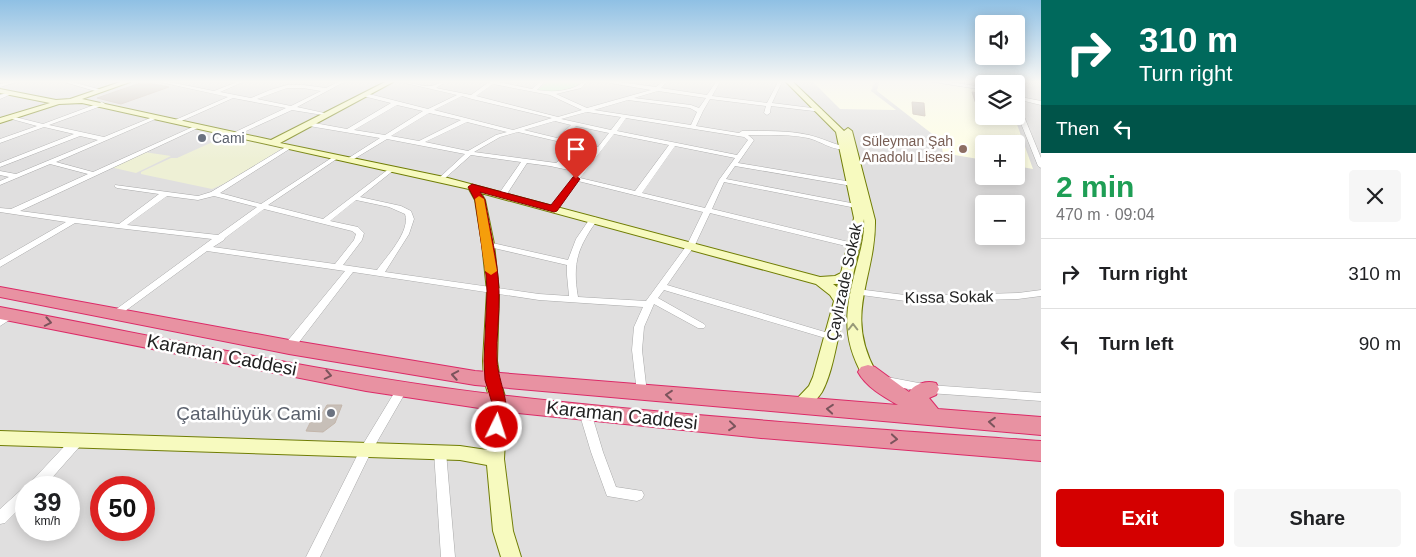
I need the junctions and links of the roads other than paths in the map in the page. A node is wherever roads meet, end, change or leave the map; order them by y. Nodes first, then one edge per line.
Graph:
1 (45, 108) edge
2 (91, 108) edge
3 (119, 108) edge
4 (207, 108) edge
5 (291, 108) joint
6 (340, 108) edge
7 (387, 108) edge
8 (420, 108) edge
9 (434, 108) edge
10 (514, 108) edge
11 (582, 108) edge
12 (593, 108) edge
13 (690, 108) edge
14 (702, 108) edge
15 (768, 108) edge
16 (791, 108) edge
17 (816, 108) edge
18 (824, 108) edge
19 (430, 110) junction
20 (587, 110) junction
21 (700, 111) junction
22 (820, 112) junction
23 (767, 113) dead end
24 (327, 115) junction
25 (625, 116) junction
26 (157, 117) junction
27 (11, 118) junction
28 (556, 119) junction
29 (467, 120) junction
30 (0, 121) edge
31 (177, 121) junction
32 (309, 124) junction
33 (575, 124) junction
34 (44, 125) junction
35 (1024, 125) edge
36 (199, 126) junction
37 (693, 127) junction
38 (349, 130) junction
39 (514, 130) junction
40 (613, 132) junction
41 (80, 134) junction
42 (235, 134) junction
43 (733, 134) junction
44 (385, 137) junction
45 (103, 139) junction
46 (558, 140) junction
47 (0, 141) edge
48 (273, 143) junction
49 (419, 143) junction
50 (673, 144) junction
51 (289, 147) junction
52 (844, 148) junction
53 (600, 149) junction
54 (472, 152) junction
55 (573, 152) dead end
56 (336, 157) junction
57 (738, 157) junction
58 (349, 160) junction
59 (524, 161) junction
60 (49, 162) junction
61 (733, 164) junction
62 (0, 165) edge
63 (558, 165) junction
64 (1041, 166) edge
65 (392, 169) junction
66 (582, 171) junction
67 (0, 173) edge
68 (94, 174) junction
69 (18, 176) junction
70 (442, 179) junction
71 (576, 179) junction
72 (722, 180) junction
73 (0, 183) edge
74 (852, 184) junction
75 (117, 186) dead end
76 (472, 187) junction
77 (166, 193) junction
78 (214, 194) junction
79 (637, 194) junction
80 (502, 195) junction
81 (355, 198) junction
82 (264, 205) junction
83 (856, 206) junction
84 (554, 209) junction
85 (0, 210) edge
86 (707, 211) junction
87 (11, 212) junction
88 (594, 220) junction
89 (74, 221) junction
90 (325, 221) junction
91 (121, 226) junction
92 (221, 238) junction
93 (488, 244) junction
94 (691, 245) junction
95 (854, 246) junction
96 (206, 248) junction
97 (570, 263) junction
98 (0, 264) edge
99 (337, 267) junction
100 (350, 270) junction
101 (379, 274) junction
102 (847, 275) junction
103 (820, 281) junction
104 (661, 286) junction
105 (493, 291) junction
106 (0, 292) edge
107 (857, 292) junction
108 (1041, 293) edge
109 (574, 299) junction
110 (651, 301) junction
111 (841, 302) junction
112 (114, 315) junction
113 (4, 317) edge
114 (701, 326) dead end
115 (832, 337) junction
116 (289, 347) junction
117 (868, 372) junction
118 (492, 380) junction
119 (403, 388) junction
120 (929, 390) junction
121 (642, 393) junction
122 (1041, 397) edge
123 (499, 403) junction
124 (798, 406) junction
125 (585, 412) junction
126 (938, 414) junction
127 (1041, 426) edge
128 (0, 438) edge
129 (77, 441) junction
130 (366, 450) junction
131 (1041, 451) edge
132 (440, 452) junction
133 (495, 459) junction
134 (45, 476) edge
135 (637, 495) dead end
136 (15, 504) edge
137 (0, 518) edge
138 (313, 557) edge
139 (448, 557) edge
140 (511, 557) edge

1 - 27 street
2 - 34 street
3 - 26 street
4 - 31 street
5 - 24 street
5 - 42 street
6 - 24 street
7 - 38 street
8 - 19 street
9 - 19 street
10 - 28 street
11 - 20 street
12 - 20 street
13 - 21 street
14 - 21 street
15 - 23 street
16 - 22 street
17 - 22 street, Çaylızade Sokak
18 - 107 street, Çaylızade Sokak
19 - 29 street
19 - 44 street
20 - 25 street
20 - 28 street
21 - 37 street
22 - 52 street, Çaylızade Sokak
24 - 32 street
25 - 37 street
25 - 40 street
26 - 31 street
26 - 45 street
27 - 30 street
27 - 34 street
28 - 33 street
28 - 39 street
29 - 39 street
29 - 49 street
31 - 36 street
32 - 38 street
32 - 48 street
33 - 40 street
33 - 46 street
34 - 41 street
34 - 47 street
35 - 64 street
36 - 42 street
36 - 68 street
37 - 43 street
38 - 44 street
39 - 46 street
39 - 54 street
40 - 50 street
40 - 53 street
41 - 45 street
41 - 62 street
42 - 48 street
43 - 52 street
43 - 57 street
44 - 49 street
44 - 58 street
45 - 60 street
46 - 53 street
48 - 51 street
49 - 54 street
50 - 57 street
50 - 79 street
51 - 56 street
51 - 78 street
52 - 74 street, Çaylızade Sokak
53 - 66 street
54 - 59 street
54 - 70 street
55 - 63 street
56 - 58 street
56 - 82 street
57 - 61 street
58 - 65 street
59 - 63 street
59 - 80 street
60 - 68 street
60 - 69 street
61 - 72 street
61 - 74 street
63 - 66 street
65 - 70 street
65 - 81 street
66 - 71 street
67 - 69 street
68 - 87 street
69 - 73 street
70 - 76 street
71 - 79 street
71 - 84 street
72 - 83 street
72 - 86 street
74 - 83 street, Çaylızade Sokak
75 - 77 street
76 - 80 street
76 - 93 street
77 - 78 street
77 - 91 street
78 - 82 street
79 - 86 street
80 - 84 street
81 - 90 street
81 - 101 street
82 - 90 street
82 - 92 street
83 - 95 street, Çaylızade Sokak
84 - 88 street
85 - 87 street
86 - 94 street
86 - 95 street
87 - 89 street
88 - 94 street
88 - 97 street
89 - 91 street
89 - 98 street
90 - 99 street
91 - 92 street
92 - 96 street
93 - 97 street
93 - 105 street
94 - 103 street
94 - 104 street
95 - 102 street, Çaylızade Sokak
96 - 99 street
96 - 112 street
97 - 109 street
99 - 100 street
100 - 101 street
100 - 116 street
101 - 105 street
102 - 103 street
102 - 111 street, Çaylızade Sokak
103 - 111 street
104 - 110 street
104 - 115 street
105 - 109 street
105 - 118 street
106 - 112 highway, Karaman Caddesi
107 - 108 street, Kıssa Sokak
117 -> 107 street, Çaylızade Sokak
109 - 110 street
110 - 114 street
110 - 121 street
111 - 115 street, Çaylızade Sokak
112 - 116 highway, Karaman Caddesi
113 -> 119 highway, Karaman Caddesi
115 - 124 street, Çaylızade Sokak
118 -> 116 highway, Karaman Caddesi
117 - 120 street
117 - 126 highway
118 - 121 highway, Karaman Caddesi
118 - 123 street
119 - 123 highway, Karaman Caddesi
119 - 130 street
120 - 122 street
120 - 126 highway
124 -> 121 highway, Karaman Caddesi
123 - 125 highway, Karaman Caddesi
123 - 133 street
126 -> 124 highway, Karaman Caddesi
125 -> 131 highway, Karaman Caddesi
125 - 135 street
127 -> 126 highway, Karaman Caddesi
128 - 129 street
129 - 130 street
129 - 134 street
130 - 132 street
130 - 138 street
132 - 133 street
132 - 139 street
133 - 140 street
136 - 137 street

